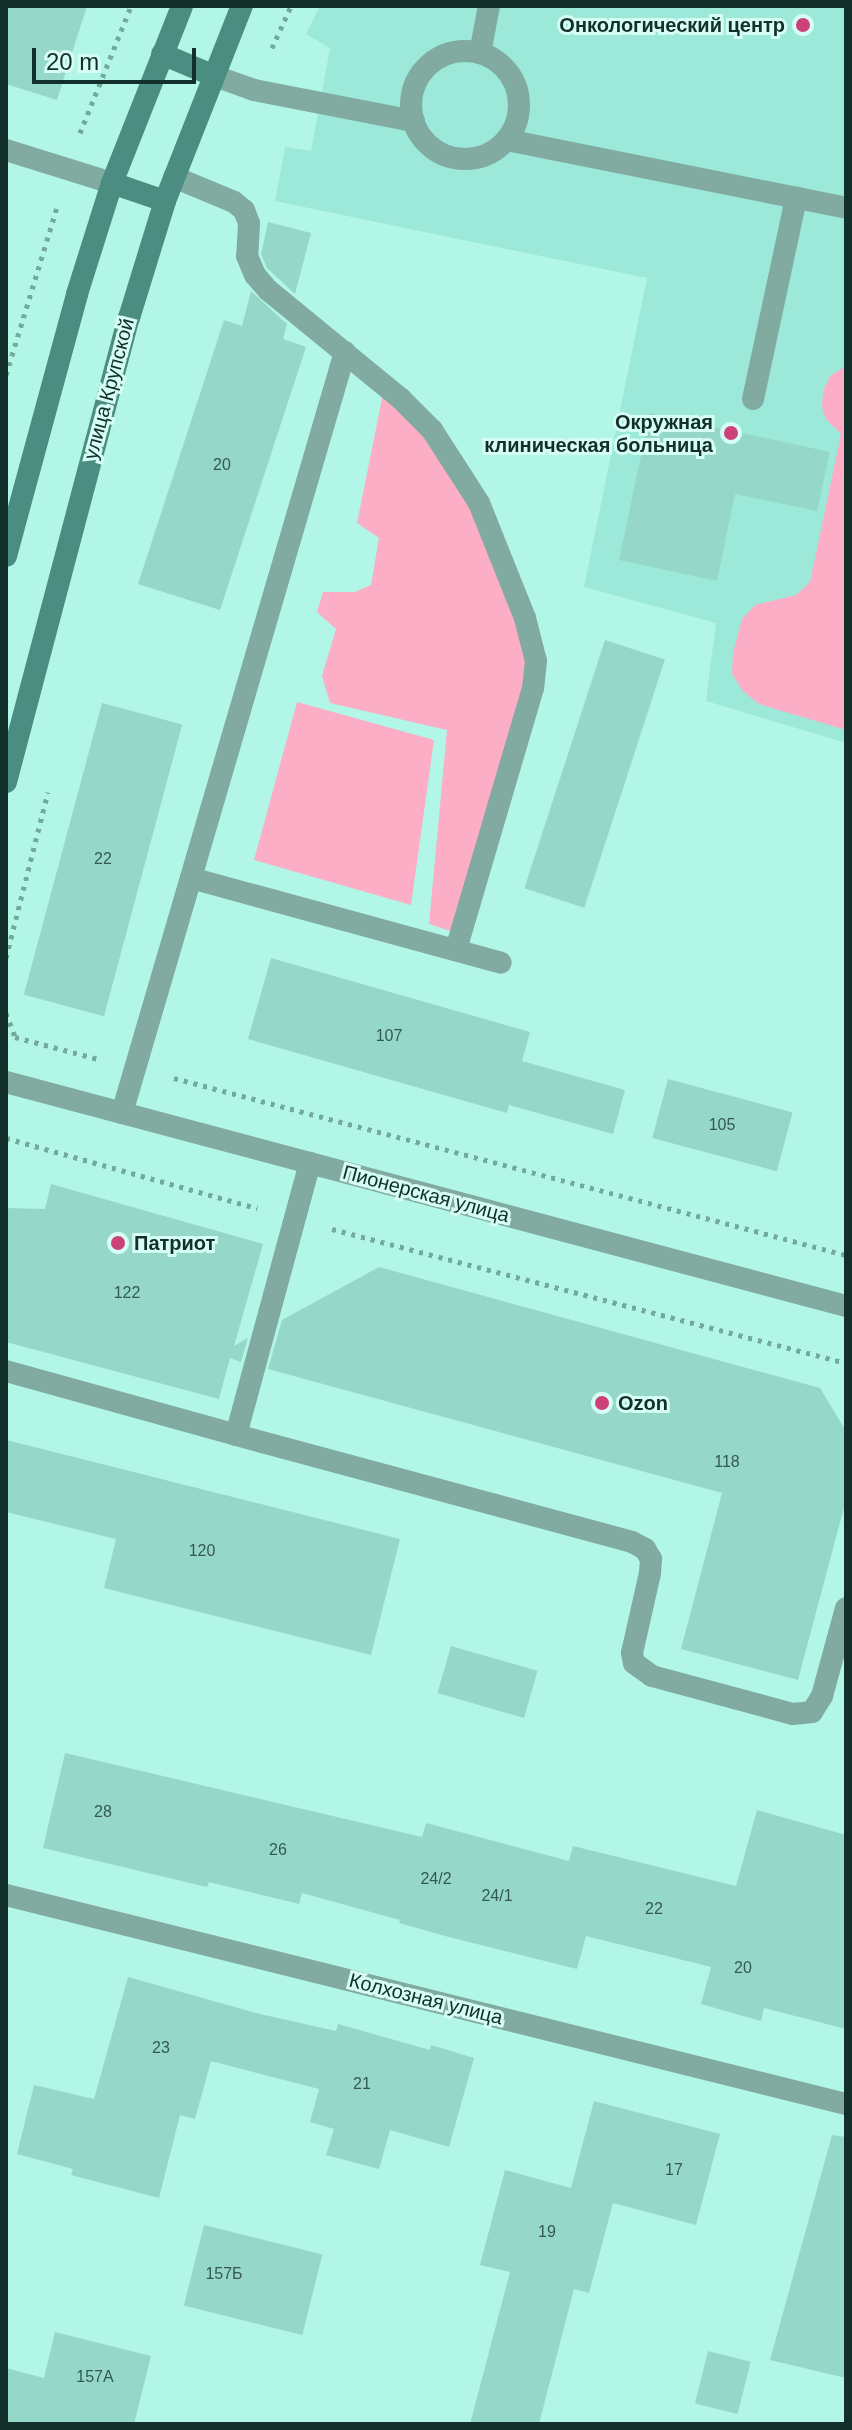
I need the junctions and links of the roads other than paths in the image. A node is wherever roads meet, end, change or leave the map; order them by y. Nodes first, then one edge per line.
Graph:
1 (182, 6) edge
2 (242, 6) edge
3 (489, 6) edge
4 (480, 53) junction
5 (162, 54) junction
6 (212, 75) junction
7 (414, 121) junction
8 (507, 140) junction
9 (6, 150) edge
10 (174, 177) junction
11 (112, 183) junction
12 (796, 198) junction
13 (165, 201) junction
14 (846, 208) edge
15 (345, 352) junction
16 (753, 399) dead end
17 (6, 556) edge
18 (6, 782) edge
19 (191, 878) junction
20 (456, 950) junction
21 (501, 963) dead end
22 (6, 1082) edge
23 (122, 1113) junction
24 (310, 1163) junction
25 (846, 1306) edge
26 (6, 1371) edge
27 (236, 1435) junction
28 (846, 1608) edge
29 (6, 1895) edge
30 (846, 2104) edge

1 - 5 main road
2 - 6 main road, улица Крупской
3 - 4 street
4 - 7 street
4 - 8 street
5 - 6 main road
5 - 11 main road
6 - 7 street
6 - 10 main road, улица Крупской
7 - 8 street
8 - 12 street
9 - 11 street
10 - 13 main road, улица Крупской
10 - 15 street
11 - 13 main road
11 - 17 main road
12 - 14 street
12 - 16 street
13 - 18 main road, улица Крупской
15 - 19 street
15 - 20 street
19 - 20 street
19 - 23 street
20 - 21 street
22 - 23 street, Пионерская улица
23 - 24 street, Пионерская улица
24 - 25 street, Пионерская улица
24 - 27 street
26 - 27 street
27 - 28 street
29 - 30 street, Колхозная улица

